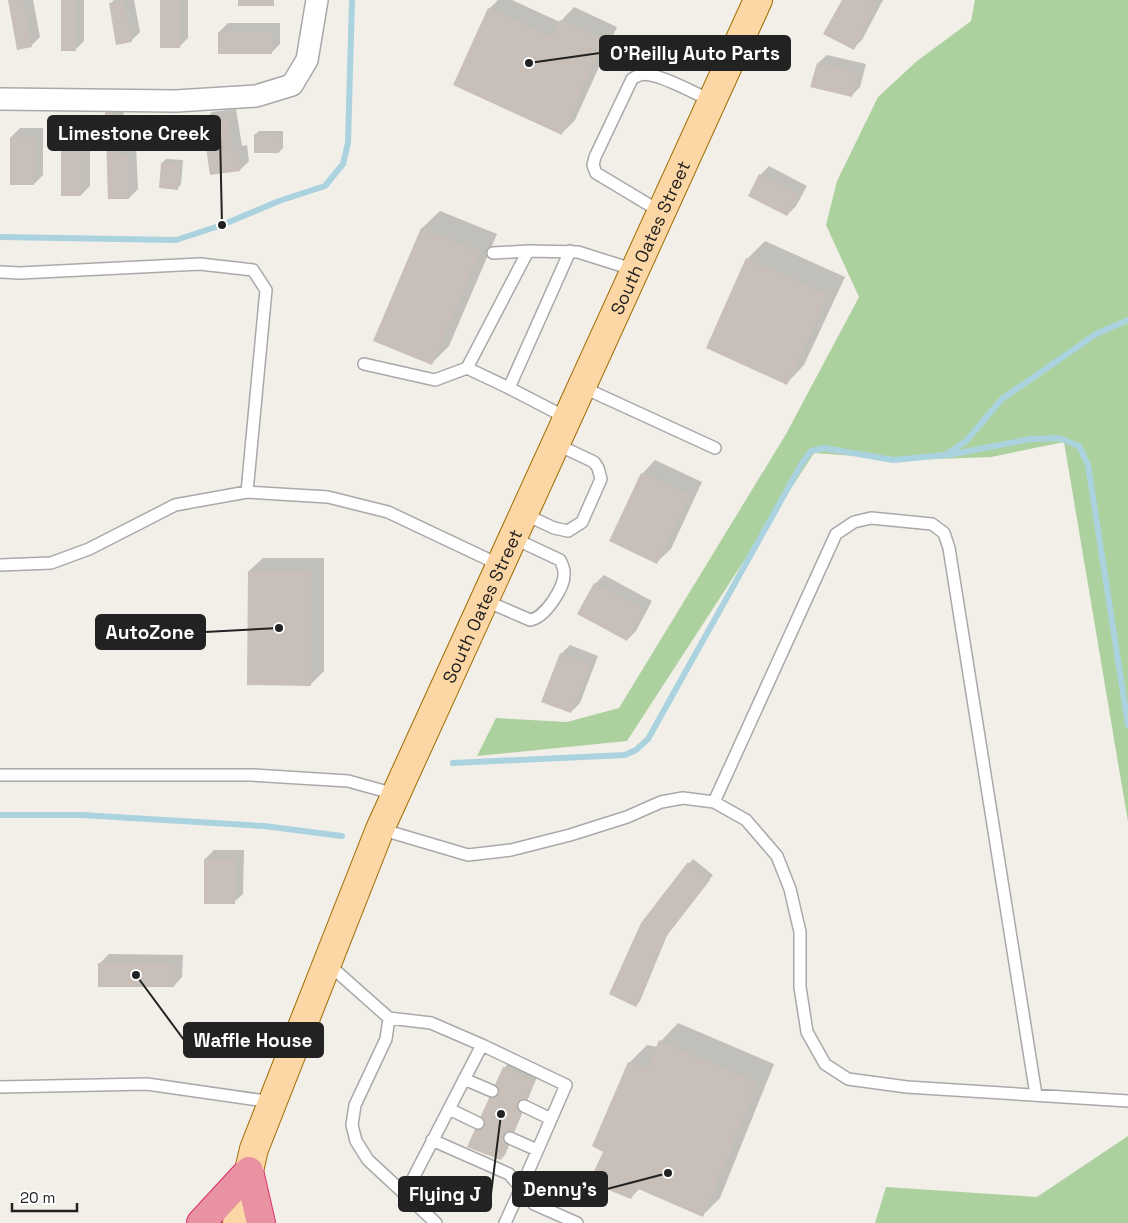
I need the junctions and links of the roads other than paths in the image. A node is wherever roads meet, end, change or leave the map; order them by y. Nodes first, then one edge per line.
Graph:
1 (318, 0) edge
2 (758, 0) edge
3 (0, 99) edge
4 (712, 101) junction
5 (661, 212) junction
6 (528, 251) junction
7 (570, 251) junction
8 (492, 254) dead end
9 (635, 270) junction
10 (0, 272) edge
11 (364, 364) dead end
12 (467, 368) junction
13 (582, 386) junction
14 (510, 388) junction
15 (567, 418) junction
16 (556, 444) junction
17 (714, 448) dead end
18 (247, 492) junction
19 (524, 514) junction
20 (512, 538) junction
21 (0, 565) edge
22 (500, 565) junction
23 (484, 600) junction
24 (0, 775) edge
25 (395, 794) junction
26 (714, 802) junction
27 (380, 829) junction
28 (328, 963) junction
29 (389, 1018) junction
30 (482, 1045) junction
31 (464, 1079) junction
32 (0, 1087) edge
33 (492, 1092) dead end
34 (1036, 1095) junction
35 (1128, 1101) edge
36 (273, 1102) junction
37 (524, 1106) dead end
38 (449, 1109) junction
39 (551, 1119) junction
40 (478, 1122) dead end
41 (510, 1138) dead end
42 (432, 1140) junction
43 (537, 1150) junction
44 (249, 1171) junction
45 (521, 1188) junction
46 (405, 1194) junction
47 (201, 1223) edge
48 (237, 1223) edge
49 (261, 1223) edge
50 (436, 1223) edge
51 (505, 1223) edge
52 (577, 1223) edge

1 - 3 street
2 - 4 main road, South Oates Street
4 - 5 main road, South Oates Street
4 - 5 lane
5 - 9 main road, South Oates Street
6 - 7 lane
6 - 8 lane
6 - 12 lane
7 - 9 lane
7 - 14 lane
9 - 13 main road, South Oates Street
10 - 18 lane
11 - 12 lane
12 - 14 lane
13 - 15 main road, South Oates Street
13 - 17 lane
14 - 15 lane
15 - 16 main road, South Oates Street
16 - 19 main road, South Oates Street
16 - 19 lane
18 - 21 lane
18 - 22 lane
19 - 20 main road, South Oates Street
20 - 22 main road, South Oates Street
20 - 23 lane
22 - 23 main road, South Oates Street
23 - 25 main road, South Oates Street
24 - 25 lane
25 - 27 main road, South Oates Street
26 - 27 lane
26 - 34 lane
26 - 34 lane
27 - 28 main road, South Oates Street
28 - 29 lane
28 - 36 main road, South Oates Street
29 - 30 lane
29 - 46 lane
30 - 31 lane
30 - 39 lane
31 - 33 lane
31 - 38 lane
32 - 36 lane
34 - 35 lane
36 - 44 main road, South Oates Street
37 - 39 lane
38 - 40 lane
38 - 42 lane
39 - 43 lane
41 - 43 lane
42 - 45 lane
42 - 46 lane
43 - 45 lane
44 - 47 highway
44 - 48 main road, South Oates Street
44 - 49 highway
45 - 51 lane
45 - 52 lane
46 - 50 lane

